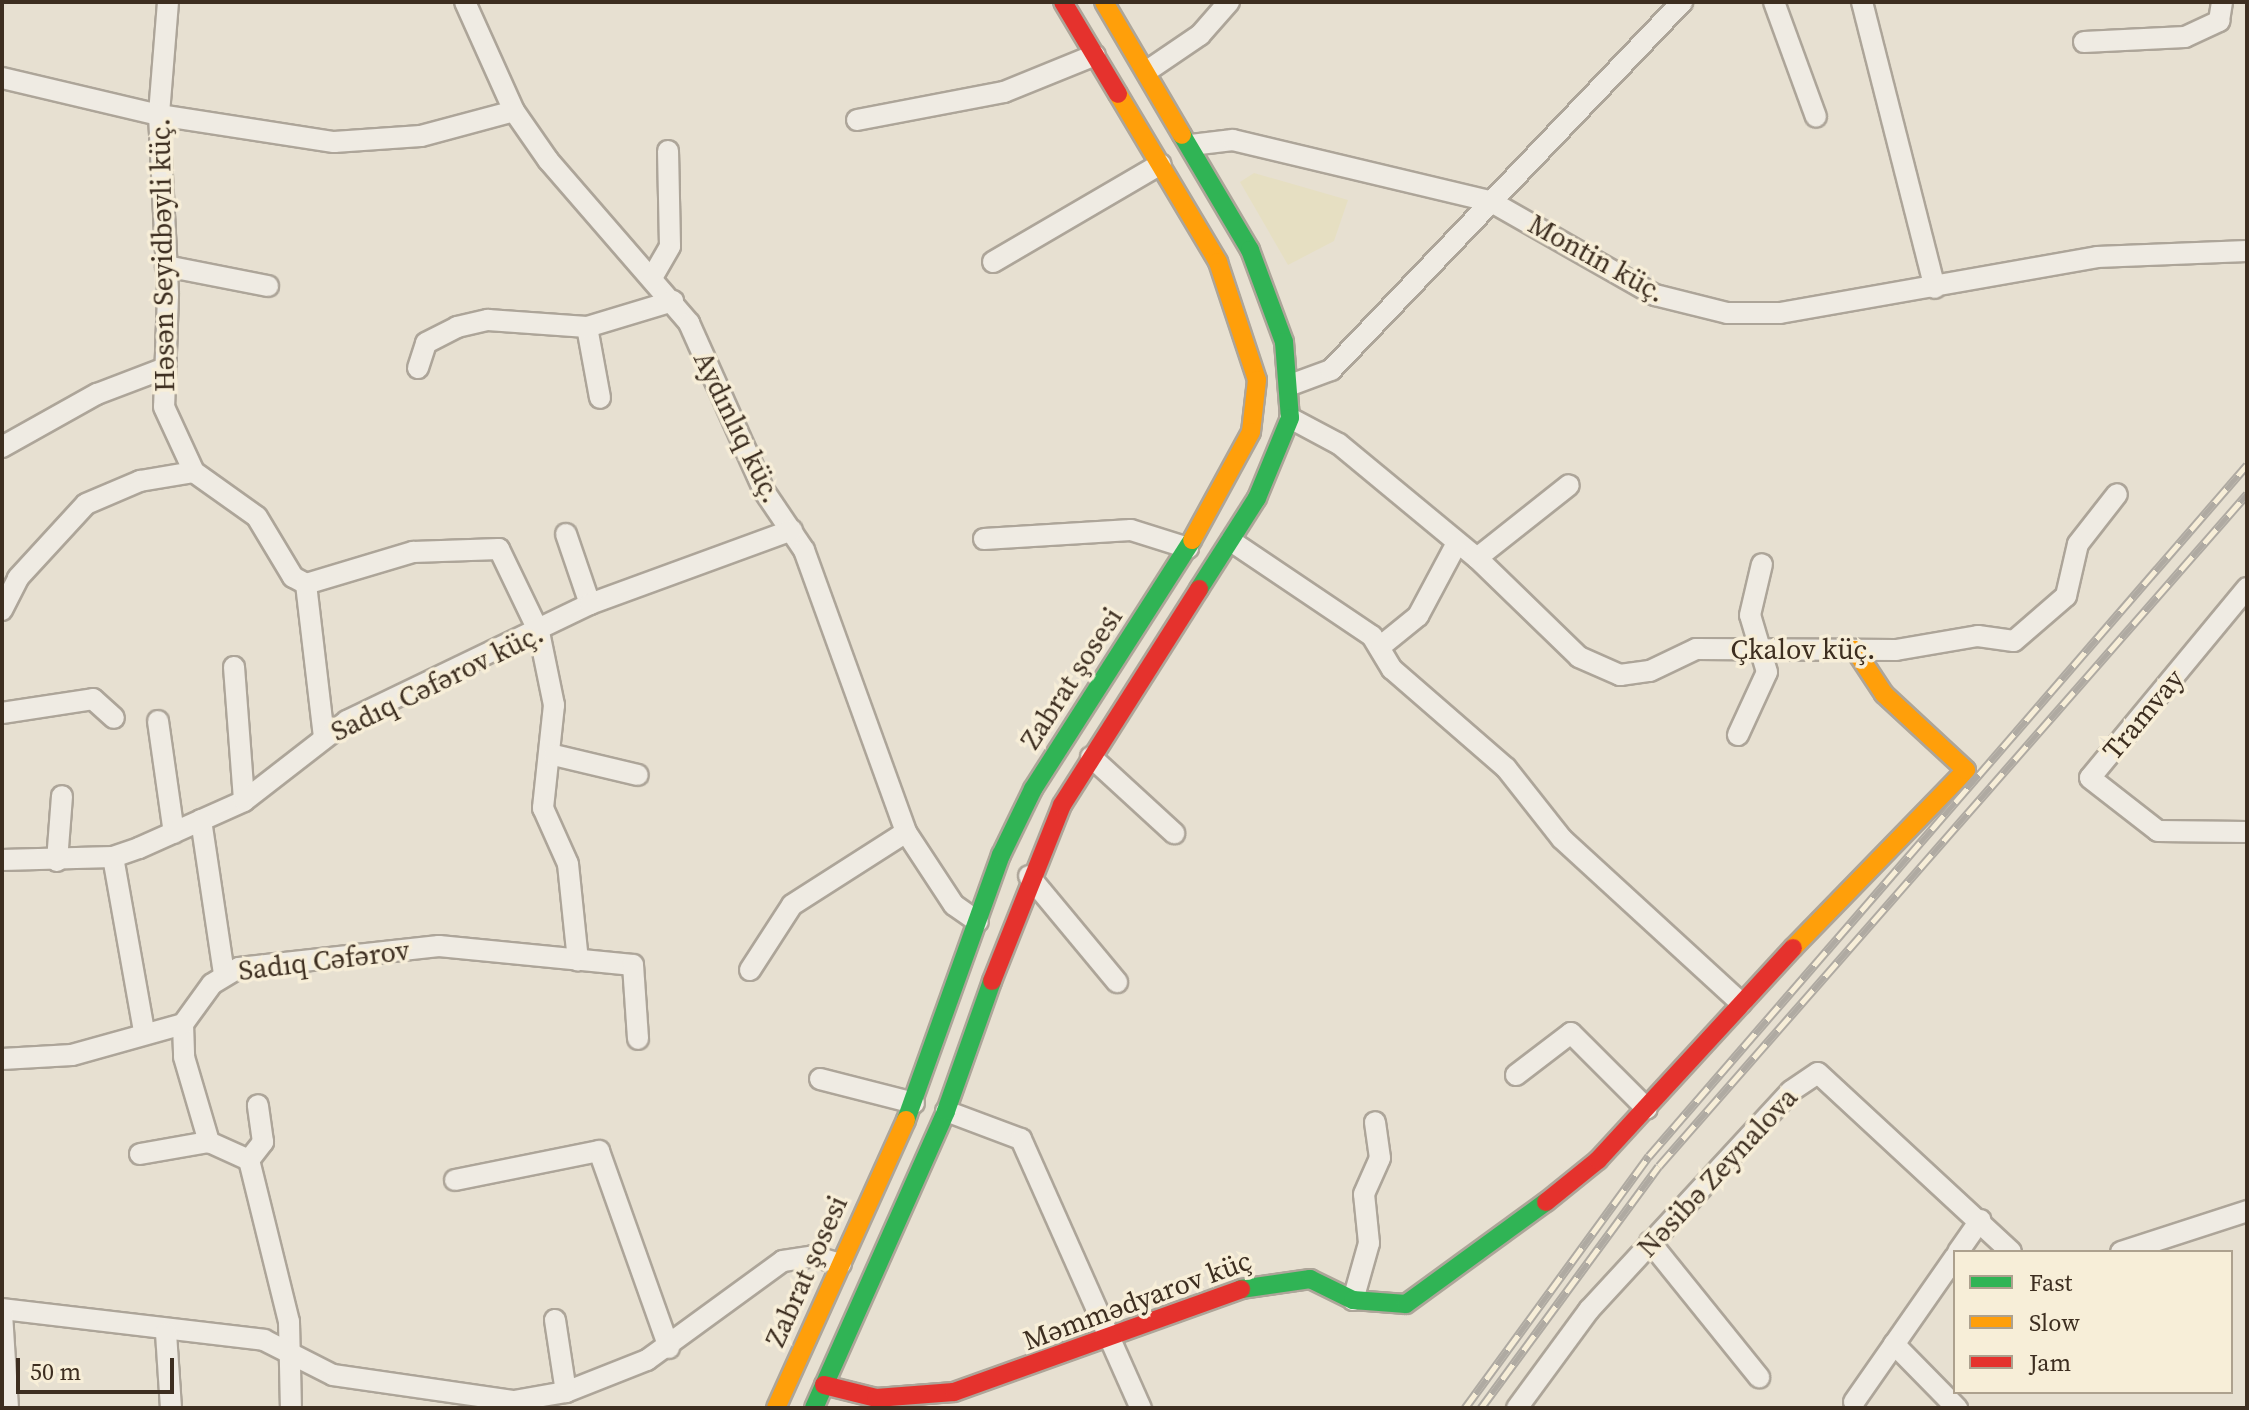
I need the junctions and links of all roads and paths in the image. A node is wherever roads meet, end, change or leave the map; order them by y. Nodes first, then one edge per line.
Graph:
1 (168, 2) edge
2 (465, 2) edge
3 (1063, 2) edge
4 (1104, 2) edge
5 (1229, 2) edge
6 (1682, 2) edge
7 (1774, 2) edge
8 (1862, 2) edge
9 (2222, 2) edge
10 (2084, 42) dead end
11 (1095, 55) junction
12 (1147, 71) junction
13 (2, 78) edge
14 (514, 111) junction
15 (159, 115) junction
16 (1816, 117) dead end
17 (857, 120) dead end
18 (1191, 145) junction
19 (668, 151) dead end
20 (1161, 164) junction
21 (1490, 201) junction
22 (2247, 251) edge
23 (993, 262) dead end
24 (166, 266) junction
25 (653, 276) junction
26 (268, 286) dead end
27 (1935, 288) junction
28 (673, 301) junction
29 (587, 327) junction
30 (418, 368) dead end
31 (160, 370) junction
32 (1293, 384) junction
33 (600, 398) dead end
34 (1290, 418) junction
35 (2, 447) edge
36 (194, 472) junction
37 (1569, 485) dead end
38 (2117, 494) dead end
39 (792, 530) junction
40 (566, 534) dead end
41 (984, 539) dead end
42 (1231, 541) junction
43 (1457, 543) junction
44 (1188, 548) junction
45 (1477, 558) junction
46 (1762, 564) dead end
47 (306, 584) junction
48 (2247, 588) edge
49 (590, 604) junction
50 (2, 610) edge
51 (539, 632) junction
52 (1381, 646) junction
53 (1763, 649) junction
54 (1855, 650) junction
55 (234, 667) dead end
56 (2, 713) edge
57 (114, 718) dead end
58 (158, 721) dead end
59 (1738, 735) dead end
60 (324, 737) junction
61 (554, 755) junction
62 (1091, 757) junction
63 (638, 775) dead end
64 (62, 796) dead end
65 (244, 801) junction
66 (201, 820) junction
67 (906, 832) junction
68 (2247, 832) edge
69 (174, 833) junction
70 (1174, 833) dead end
71 (113, 857) junction
72 (2, 860) edge
73 (57, 861) junction
74 (1029, 876) junction
75 (978, 922) junction
76 (578, 960) junction
77 (750, 970) dead end
78 (224, 973) junction
79 (1117, 982) dead end
80 (1741, 1003) junction
81 (183, 1024) junction
82 (144, 1031) junction
83 (638, 1039) dead end
84 (2, 1059) edge
85 (1516, 1075) dead end
86 (820, 1079) dead end
87 (914, 1103) junction
88 (258, 1105) dead end
89 (1647, 1109) junction
90 (946, 1111) junction
91 (1375, 1122) dead end
92 (209, 1142) junction
93 (140, 1154) dead end
94 (249, 1160) junction
95 (455, 1180) dead end
96 (2247, 1211) edge
97 (1980, 1220) junction
98 (1650, 1242) junction
99 (1960, 1250) edge
100 (2009, 1250) edge
101 (2127, 1250) edge
102 (1953, 1260) edge
103 (841, 1264) junction
104 (871, 1279) junction
105 (1353, 1300) junction
106 (2, 1311) edge
107 (555, 1320) dead end
108 (166, 1333) junction
109 (1110, 1340) junction
110 (1894, 1344) junction
111 (669, 1348) junction
112 (291, 1350) junction
113 (1759, 1377) dead end
114 (824, 1385) junction
115 (566, 1392) junction
116 (1854, 1402) dead end
117 (486, 1405) edge
118 (8, 1408) edge
119 (171, 1408) edge
120 (291, 1408) edge
121 (776, 1408) edge
122 (814, 1408) edge
123 (1141, 1408) edge
124 (1517, 1408) edge
125 (1957, 1408) edge

1 - 15 street, Həsən Seyidbəyli küç.
2 - 14 street, Aydınlıq küç.
3 - 11 main road, Zabrat şosesi
4 - 12 main road
5 - 12 street
6 - 21 street
7 - 16 street
8 - 27 street
9 - 10 street
11 - 17 street
11 - 20 main road, Zabrat şosesi
12 - 18 main road
13 - 15 street
14 - 15 street
14 - 25 street, Aydınlıq küç.
15 - 24 street, Həsən Seyidbəyli küç.
18 - 21 street, Montin küç.
18 - 32 main road
19 - 25 street
20 - 23 street
20 - 44 main road, Zabrat şosesi
21 - 27 street, Montin küç.
21 - 32 street
22 - 27 street, Montin küç.
24 - 26 street
24 - 31 street, Həsən Seyidbəyli küç.
25 - 28 street, Aydınlıq küç.
28 - 29 street
28 - 39 street, Aydınlıq küç.
29 - 30 street
29 - 33 street
31 - 35 street
31 - 36 street, Həsən Seyidbəyli küç.
32 - 34 main road
34 - 42 main road
34 - 43 street, Çkalov küç.
36 - 47 street, Həsən Seyidbəyli küç.
36 - 50 street
37 - 45 street
38 - 54 street, Çkalov küç.
39 - 49 street, Sadıq Cəfərov küç.
39 - 67 street, Aydınlıq küç.
40 - 49 street
41 - 44 street
42 - 52 street
42 - 62 main road
43 - 45 street, Çkalov küç.
43 - 52 street
44 - 75 main road, Zabrat şosesi
45 - 53 street, Çkalov küç.
46 - 53 street
47 - 51 street
47 - 60 street
48 - 68 street, Tramvay
49 - 51 street, Sadıq Cəfərov küç.
51 - 60 street, Sadıq Cəfərov küç.
51 - 61 street
52 - 80 street
53 - 54 street, Çkalov küç.
53 - 59 street
54 - 80 main road, Məmmədyarov küç
55 - 65 street
56 - 57 street
58 - 69 street
60 - 65 street, Sadıq Cəfərov küç.
61 - 63 street
61 - 76 street
62 - 70 street
62 - 74 main road
64 - 73 street
65 - 66 street, Sadıq Cəfərov küç.
66 - 69 street, Sadıq Cəfərov küç.
66 - 78 street
67 - 75 street, Aydınlıq küç.
67 - 77 street
69 - 71 street, Sadıq Cəfərov küç.
71 - 73 street, Sadıq Cəfərov küç.
71 - 82 street
72 - 73 street, Sadıq Cəfərov küç.
74 - 79 street
74 - 90 main road
75 - 87 main road, Zabrat şosesi
76 - 78 street, Sadıq Cəfərov
76 - 83 street, Sadıq Cəfərov
78 - 81 street, Sadıq Cəfərov
80 - 89 main road, Məmmədyarov küç
81 - 82 street
81 - 92 street
82 - 84 street
85 - 89 street
86 - 87 street
87 - 103 main road, Zabrat şosesi
88 - 94 street
89 - 105 main road, Məmmədyarov küç
90 - 104 main road
90 - 109 street
91 - 105 street
92 - 93 street
92 - 94 street
94 - 112 street
95 - 111 street
96 - 101 street
97 - 98 street, Nəsibə Zeynalova
97 - 99 street
97 - 100 street, Nəsibə Zeynalova
98 - 113 street
98 - 124 street, Nəsibə Zeynalova
102 - 110 street
103 - 104 main road
103 - 111 street
103 - 121 main road, Zabrat şosesi
104 - 114 main road
105 - 109 main road, Məmmədyarov küç
106 - 108 street
106 - 118 street
107 - 115 street
108 - 112 street
108 - 119 street
109 - 114 main road, Məmmədyarov küç
109 - 123 street
110 - 116 street
110 - 125 street
111 - 115 street
112 - 117 street
112 - 120 street
114 - 122 main road
115 - 117 street

